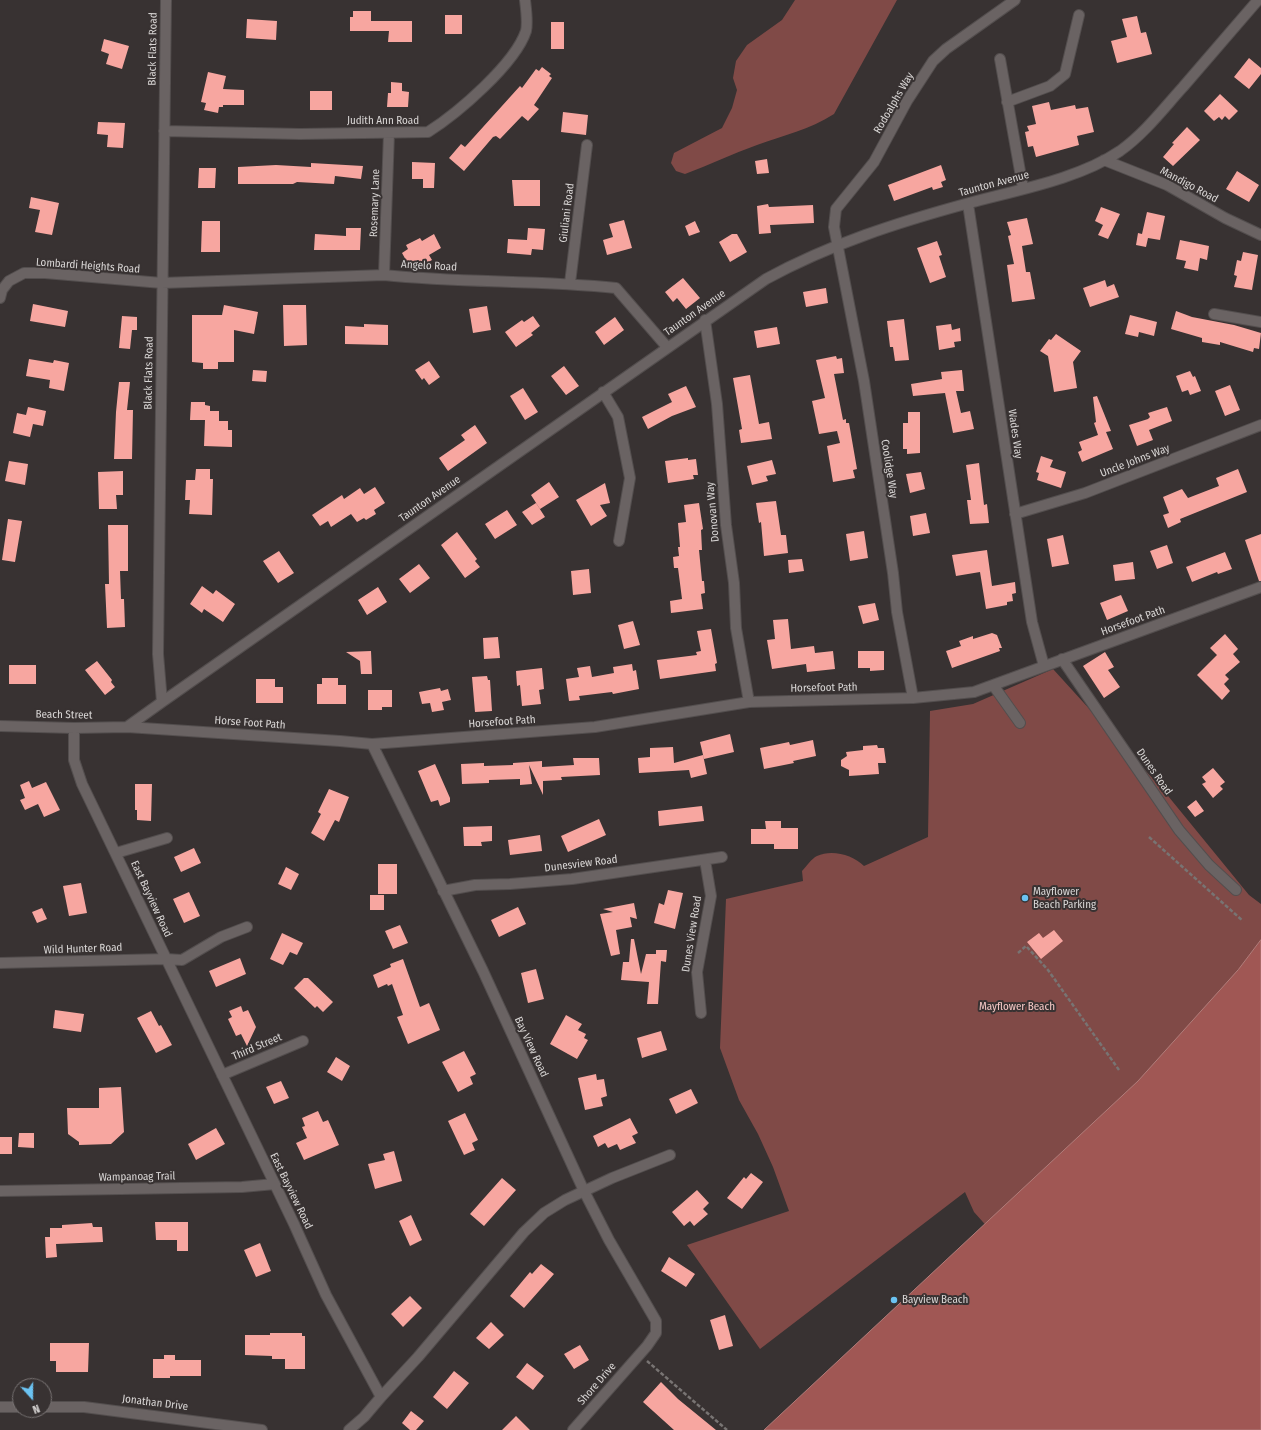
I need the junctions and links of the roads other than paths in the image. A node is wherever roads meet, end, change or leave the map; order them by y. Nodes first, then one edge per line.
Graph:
1 (166, 0) edge
2 (525, 0) edge
3 (1015, 0) edge
4 (1258, 0) edge
5 (1079, 15) dead end
6 (1000, 59) dead end
7 (1007, 102) junction
8 (164, 131) junction
9 (389, 132) junction
10 (587, 145) dead end
11 (1104, 160) junction
12 (1023, 188) junction
13 (968, 204) junction
14 (1261, 234) edge
15 (837, 245) junction
16 (384, 275) junction
17 (162, 283) junction
18 (570, 283) junction
19 (0, 298) edge
20 (1214, 314) dead end
21 (705, 320) junction
22 (1261, 322) edge
23 (667, 348) junction
24 (603, 392) junction
25 (1261, 425) edge
26 (1015, 514) junction
27 (619, 541) dead end
28 (1261, 587) edge
29 (1062, 660) junction
30 (1044, 666) junction
31 (993, 685) junction
32 (913, 698) junction
33 (162, 702) junction
34 (749, 702) junction
35 (1020, 723) dead end
36 (0, 726) edge
37 (127, 727) junction
38 (74, 728) junction
39 (372, 744) junction
40 (167, 838) dead end
41 (116, 853) junction
42 (722, 857) dead end
43 (705, 860) junction
44 (1236, 890) dead end
45 (443, 891) junction
46 (247, 927) dead end
47 (166, 959) junction
48 (0, 963) edge
49 (701, 1013) dead end
50 (303, 1041) dead end
51 (222, 1076) junction
52 (670, 1155) dead end
53 (275, 1184) junction
54 (0, 1191) edge
55 (584, 1192) junction
56 (639, 1354) joint
57 (381, 1397) junction
58 (0, 1407) edge
59 (12, 1407) edge
60 (52, 1407) edge
61 (262, 1430) edge
62 (349, 1430) edge
63 (573, 1430) edge

1 - 8 street, Black Flats Road
2 - 9 street, Judith Ann Road
3 - 15 street, Rodoalphs Way
4 - 11 street, Taunton Avenue
5 - 7 street
6 - 7 street
7 - 12 street
8 - 9 street, Judith Ann Road
8 - 17 street, Black Flats Road
9 - 16 street, Rosemary Lane
10 - 18 street, Giuliani Road
11 - 12 street, Taunton Avenue
11 - 14 street, Mandigo Road
12 - 13 street, Taunton Avenue
13 - 15 street, Taunton Avenue
13 - 26 street, Wades Way
15 - 21 street, Taunton Avenue
15 - 32 street, Coolidge Way
16 - 17 street, Angelo Road
16 - 18 street, Angelo Road
17 - 19 street, Lombardi Heights Road
17 - 33 street, Black Flats Road
18 - 23 street, Angelo Road
20 - 22 street
21 - 23 street, Taunton Avenue
21 - 34 street, Donovan Way
23 - 24 street, Taunton Avenue
24 - 27 street
24 - 33 street, Taunton Avenue
25 - 26 street, Uncle Johns Way
26 - 30 street, Wades Way
28 - 29 street, Horsefoot Path
29 - 30 street, Horsefoot Path
29 - 44 street, Dunes Road
30 - 31 street, Horsefoot Path
31 - 32 street, Horsefoot Path
31 - 35 street
32 - 34 street, Horsefoot Path
33 - 37 street
34 - 39 street, Horsefoot Path
36 - 38 street, Beach Street
37 - 38 street, Beach Street
37 - 39 street, Horse Foot Path
38 - 41 street, East Bayview Road
39 - 45 street, Bay View Road
40 - 41 street
41 - 47 street, East Bayview Road
42 - 43 street, Dunesview Road
43 - 45 street, Dunesview Road
43 - 49 street, Dunes View Road
45 - 55 street, Bay View Road
46 - 47 street, Wild Hunter Road
47 - 48 street, Wild Hunter Road
47 - 51 street, East Bayview Road
50 - 51 street, Third Street
51 - 53 street, East Bayview Road
52 - 55 street
53 - 54 street, Wampanoag Trail
53 - 57 street, East Bayview Road
55 - 56 street, Bay View Road
55 - 57 street
56 - 63 street, Shore Drive
57 - 62 street
58 - 59 street
60 - 61 street, Jonathan Drive

